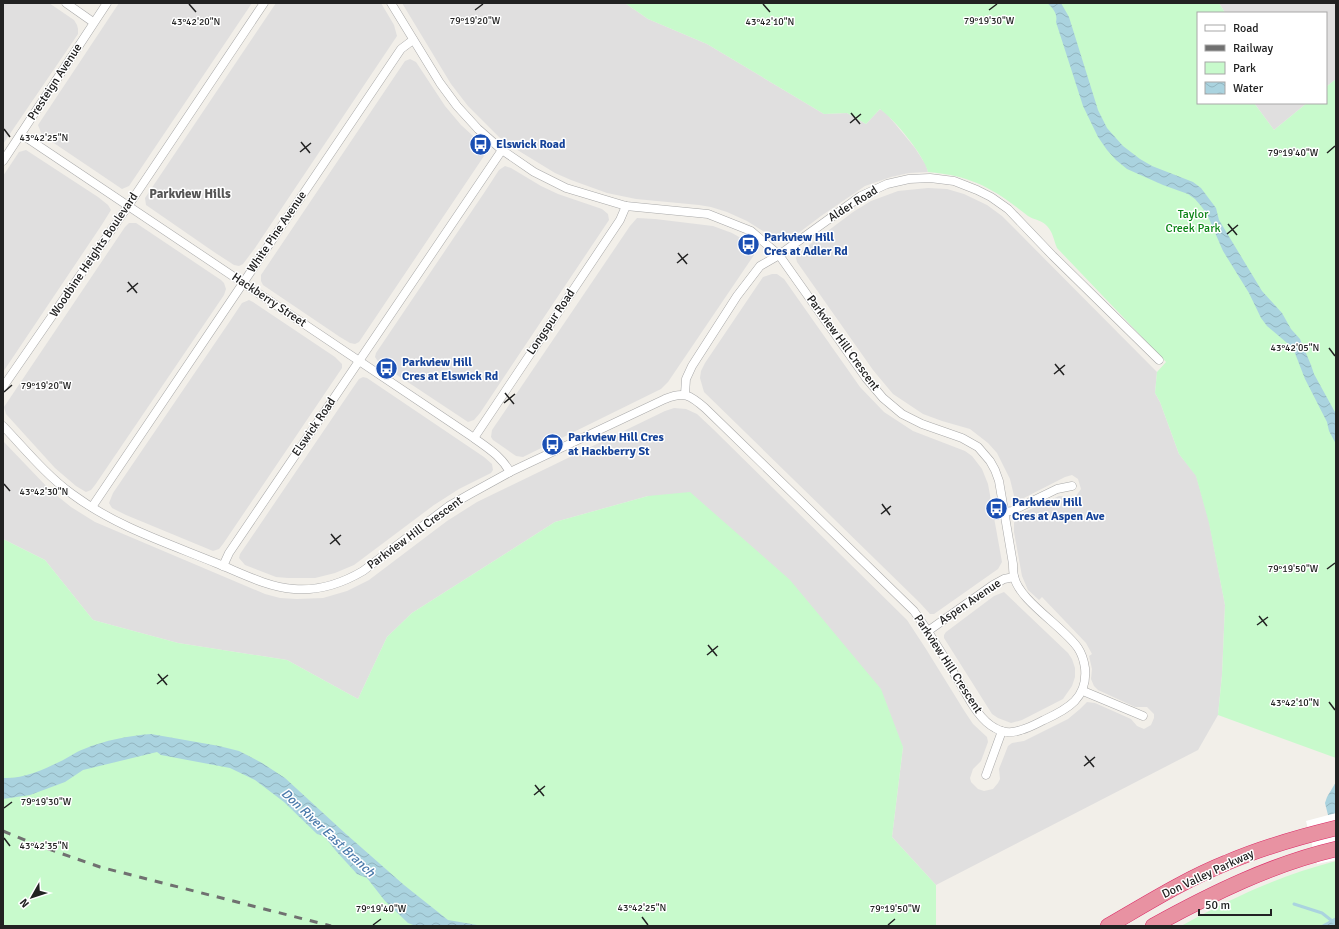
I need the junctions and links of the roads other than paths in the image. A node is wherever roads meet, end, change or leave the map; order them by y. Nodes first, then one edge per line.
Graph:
1 (66, 3) edge
2 (107, 3) edge
3 (264, 3) edge
4 (391, 3) edge
5 (93, 22) junction
6 (413, 40) junction
7 (21, 134) junction
8 (502, 150) junction
9 (3, 161) edge
10 (128, 206) junction
11 (626, 206) junction
12 (779, 256) junction
13 (243, 283) junction
14 (1159, 360) dead end
15 (359, 361) junction
16 (3, 387) edge
17 (685, 394) junction
18 (3, 426) edge
19 (474, 438) junction
20 (510, 472) junction
21 (1072, 486) dead end
22 (92, 507) junction
23 (1004, 512) junction
24 (223, 566) junction
25 (1014, 578) junction
26 (928, 631) junction
27 (1083, 690) junction
28 (1143, 716) dead end
29 (1002, 731) junction
30 (986, 775) dead end
31 (1336, 828) edge
32 (1336, 849) edge
33 (1108, 926) edge
34 (1154, 926) edge

1 - 5 street
2 - 5 street, Presteign Avenue
3 - 10 street, Woodbine Heights Boulevard
4 - 6 street, Parkview Hill Crescent
5 - 7 street, Presteign Avenue
6 - 8 street, Parkview Hill Crescent
6 - 13 street, White Pine Avenue
7 - 9 street, Presteign Avenue
7 - 10 street, Hackberry Street
8 - 11 street, Parkview Hill Crescent
8 - 15 street, Elswick Road
10 - 13 street, Hackberry Street
10 - 16 street, Woodbine Heights Boulevard
11 - 12 street, Parkview Hill Crescent
11 - 19 street, Longspur Road
12 - 14 street, Alder Road
12 - 17 street, Alder Road
12 - 23 street, Parkview Hill Crescent
13 - 15 street, Hackberry Street
13 - 22 street, White Pine Avenue
15 - 19 street, Hackberry Street
15 - 24 street, Elswick Road
17 - 20 street, Parkview Hill Crescent
17 - 26 street, Parkview Hill Crescent
18 - 22 street, Parkview Hill Crescent
19 - 20 street, Hackberry Street
20 - 24 street, Parkview Hill Crescent
21 - 23 street
22 - 24 street, Parkview Hill Crescent
23 - 25 street, Parkview Hill Crescent
25 - 26 street, Aspen Avenue
25 - 27 street, Parkview Hill Crescent
26 - 29 street, Parkview Hill Crescent
27 - 28 street
27 - 29 street
29 - 30 street
31 - 33 highway, Don Valley Parkway
32 - 34 highway, Don Valley Parkway

